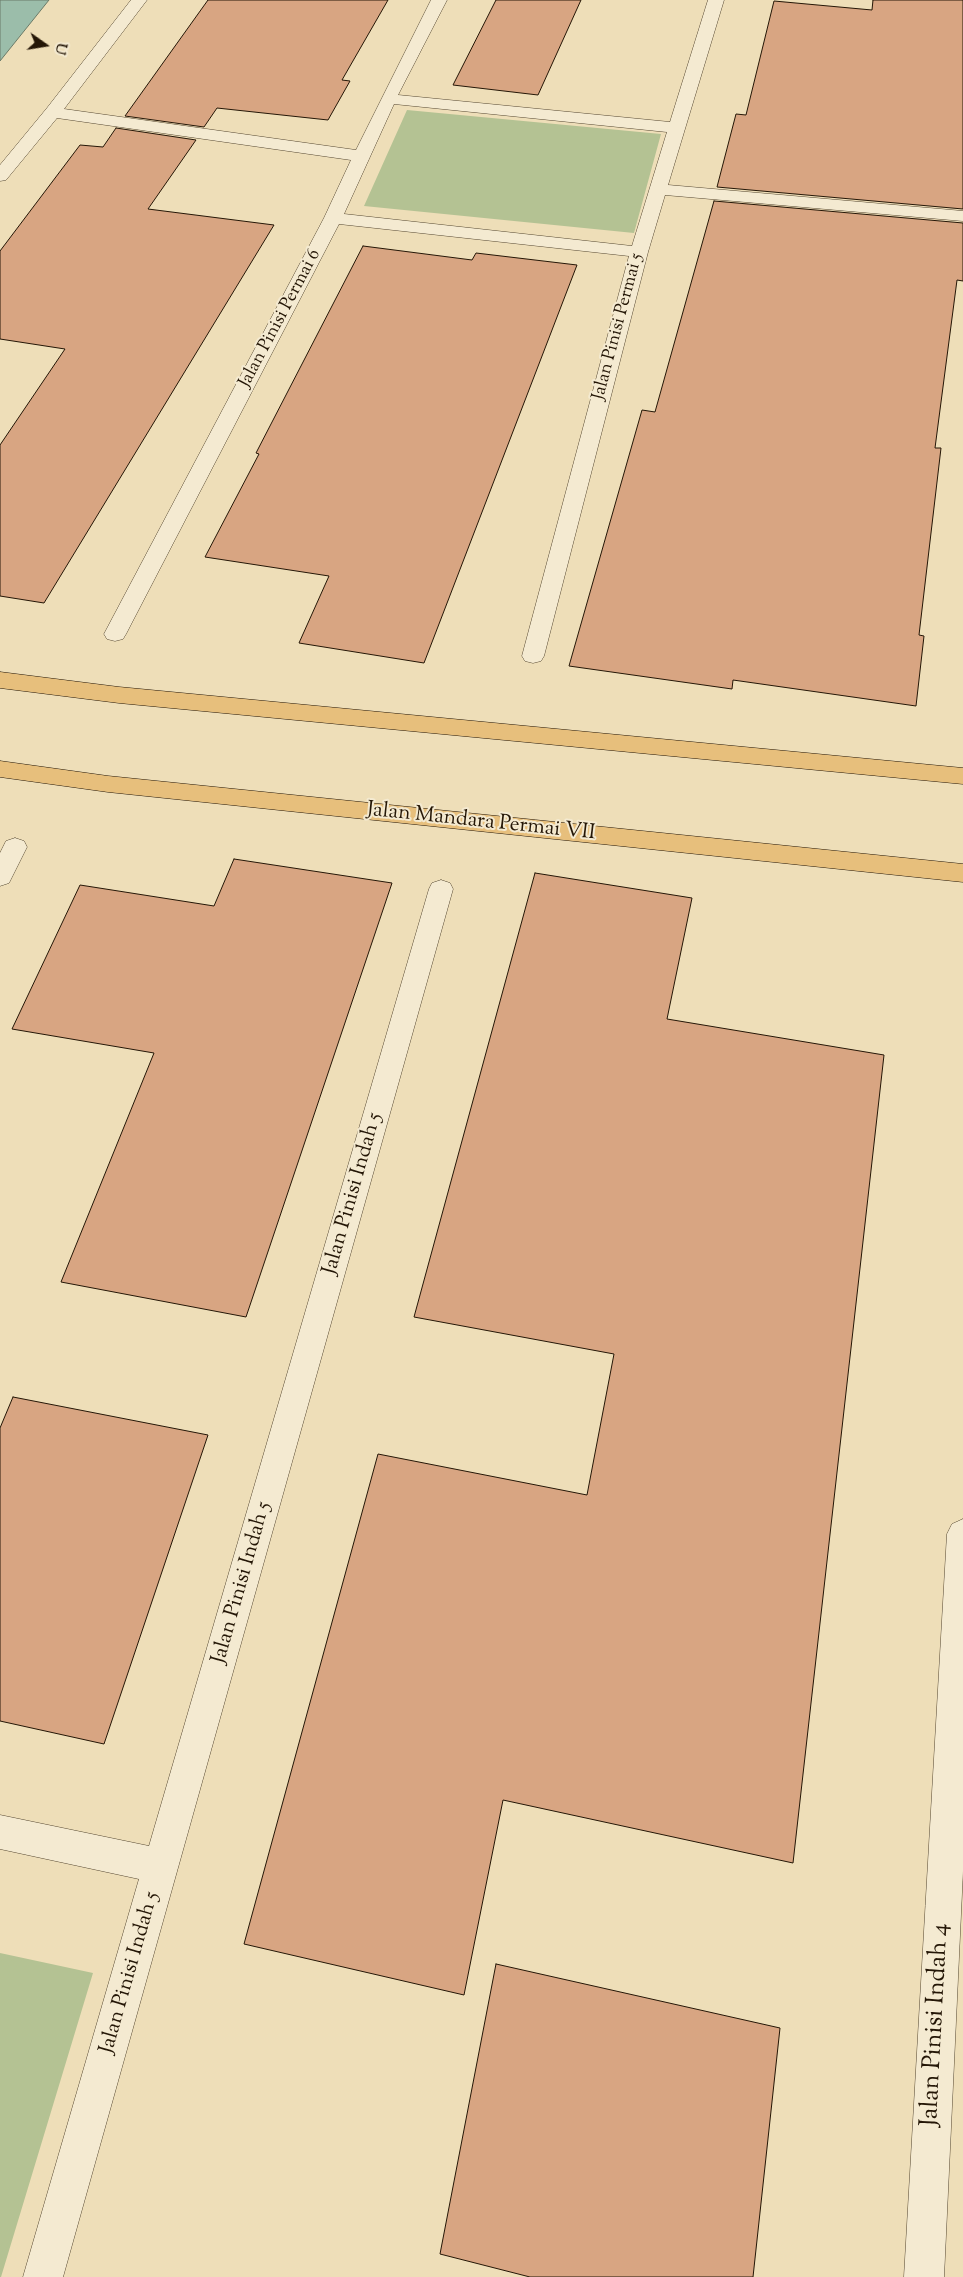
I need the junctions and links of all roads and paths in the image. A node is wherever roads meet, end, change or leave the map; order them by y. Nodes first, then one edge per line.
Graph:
1 (139, 0) edge
2 (439, 0) edge
3 (716, 0) edge
4 (388, 99) junction
5 (53, 112) junction
6 (676, 128) junction
7 (362, 156) junction
8 (0, 176) edge
9 (658, 189) junction
10 (963, 216) edge
11 (333, 218) junction
12 (639, 252) junction
13 (116, 634) dead end
14 (533, 656) dead end
15 (0, 680) edge
16 (0, 769) edge
17 (963, 776) edge
18 (15, 847) dead end
19 (963, 873) edge
20 (0, 877) edge
21 (442, 890) dead end
22 (963, 1534) edge
23 (0, 1832) edge
24 (162, 1866) junction
25 (44, 2277) edge
26 (924, 2277) edge

1 - 5 street
2 - 4 street, Jalan Pinisi Permai 6
3 - 6 street, Jalan Pinisi Permai 5
4 - 6 street
4 - 7 street, Jalan Pinisi Permai 6
5 - 7 street
5 - 8 street
6 - 9 street, Jalan Pinisi Permai 5
7 - 11 street, Jalan Pinisi Permai 6
9 - 10 street
9 - 12 street, Jalan Pinisi Permai 5
11 - 12 street
11 - 13 street, Jalan Pinisi Permai 6
12 - 14 street, Jalan Pinisi Permai 5
15 - 17 main road
16 - 19 main road, Jalan Mandara Permai VII
18 - 20 street
21 - 24 street, Jalan Pinisi Indah 5
22 - 26 street, Jalan Pinisi Indah 4
23 - 24 street
24 - 25 street, Jalan Pinisi Indah 5

